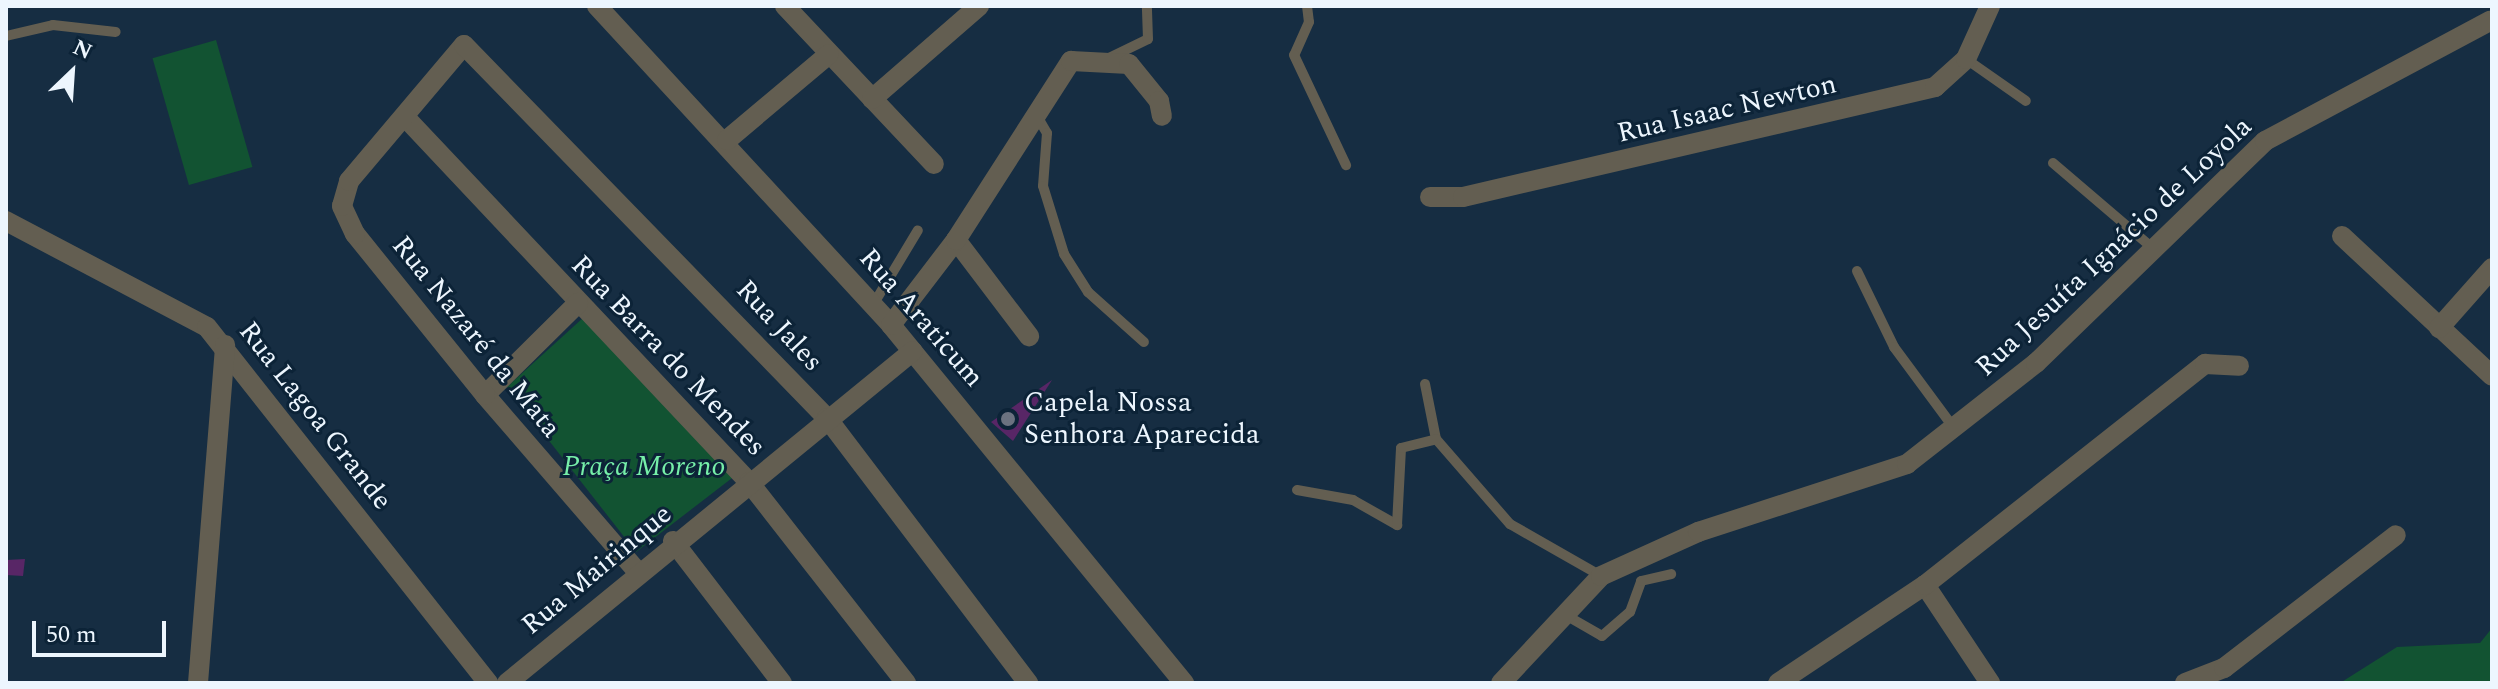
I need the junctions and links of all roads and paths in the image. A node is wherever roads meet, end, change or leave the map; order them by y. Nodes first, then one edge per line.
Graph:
1 (597, 6) edge
2 (979, 6) edge
3 (1147, 6) edge
4 (1307, 6) edge
5 (1990, 6) edge
6 (788, 7) edge
7 (2490, 21) edge
8 (116, 32) dead end
9 (6, 36) edge
10 (829, 54) junction
11 (1109, 58) junction
12 (1966, 59) junction
13 (872, 99) junction
14 (2026, 101) dead end
15 (1037, 116) junction
16 (1162, 116) dead end
17 (405, 117) junction
18 (727, 140) junction
19 (2053, 163) dead end
20 (934, 164) dead end
21 (1346, 165) dead end
22 (1430, 197) dead end
23 (6, 221) edge
24 (918, 230) dead end
25 (2342, 236) dead end
26 (956, 240) junction
27 (2157, 251) junction
28 (2492, 268) edge
29 (1857, 271) dead end
30 (578, 303) junction
31 (873, 305) junction
32 (891, 325) junction
33 (2439, 328) junction
34 (1029, 336) dead end
35 (1144, 342) dead end
36 (225, 345) junction
37 (913, 351) junction
38 (2239, 366) dead end
39 (2492, 376) edge
40 (1425, 384) dead end
41 (485, 395) junction
42 (827, 418) junction
43 (1955, 429) junction
44 (1436, 439) junction
45 (749, 482) junction
46 (1297, 490) dead end
47 (2396, 535) dead end
48 (673, 541) junction
49 (636, 570) junction
50 (1671, 574) dead end
51 (1601, 576) junction
52 (1925, 585) junction
53 (1560, 612) junction
54 (198, 683) edge
55 (488, 683) edge
56 (507, 683) edge
57 (782, 683) edge
58 (906, 683) edge
59 (1028, 683) edge
60 (1184, 683) edge
61 (1501, 683) edge
62 (1778, 683) edge
63 (1990, 683) edge
64 (2185, 683) edge

1 - 18 street, Rua Araticum
2 - 13 street
3 - 11 lane
4 - 21 lane
5 - 12 street, Rua Isaac Newton
6 - 10 street
7 - 27 street, Rua Jesuíta Ignácio de Loyola
8 - 9 lane
10 - 13 street
10 - 18 street
11 - 15 street
11 - 16 street
12 - 14 lane
12 - 22 street, Rua Isaac Newton
13 - 20 street
15 - 26 street
15 - 35 lane
17 - 30 street, Rua Barra do Mendes
17 - 41 street, Rua Nazaré da Mata
17 - 42 street, Rua Jales
18 - 31 street, Rua Araticum
19 - 27 lane
23 - 36 street, Rua Lagoa Grande
24 - 31 lane
25 - 33 street
26 - 32 street
26 - 34 street
27 - 43 street, Rua Jesuíta Ignácio de Loyola
28 - 33 street
29 - 43 lane
30 - 41 street
30 - 45 street, Rua Barra do Mendes
31 - 32 street, Rua Araticum
32 - 37 street, Rua Araticum
33 - 39 street
36 - 54 street
36 - 55 street, Rua Lagoa Grande
37 - 42 street, Rua Mairinque
37 - 60 street, Rua Araticum
38 - 52 street
40 - 44 lane
41 - 49 street, Rua Nazaré da Mata
42 - 45 street, Rua Mairinque
42 - 59 street, Rua Jales
43 - 51 street, Rua Jesuíta Ignácio de Loyola
44 - 46 lane
44 - 51 lane
45 - 48 street, Rua Mairinque
45 - 58 street, Rua Barra do Mendes
47 - 64 street
48 - 49 street, Rua Mairinque
48 - 57 street
49 - 56 street, Rua Mairinque
50 - 53 lane
51 - 53 street, Rua Jesuíta Ignácio de Loyola
52 - 62 street
52 - 63 street
53 - 61 street, Rua Jesuíta Ignácio de Loyola

